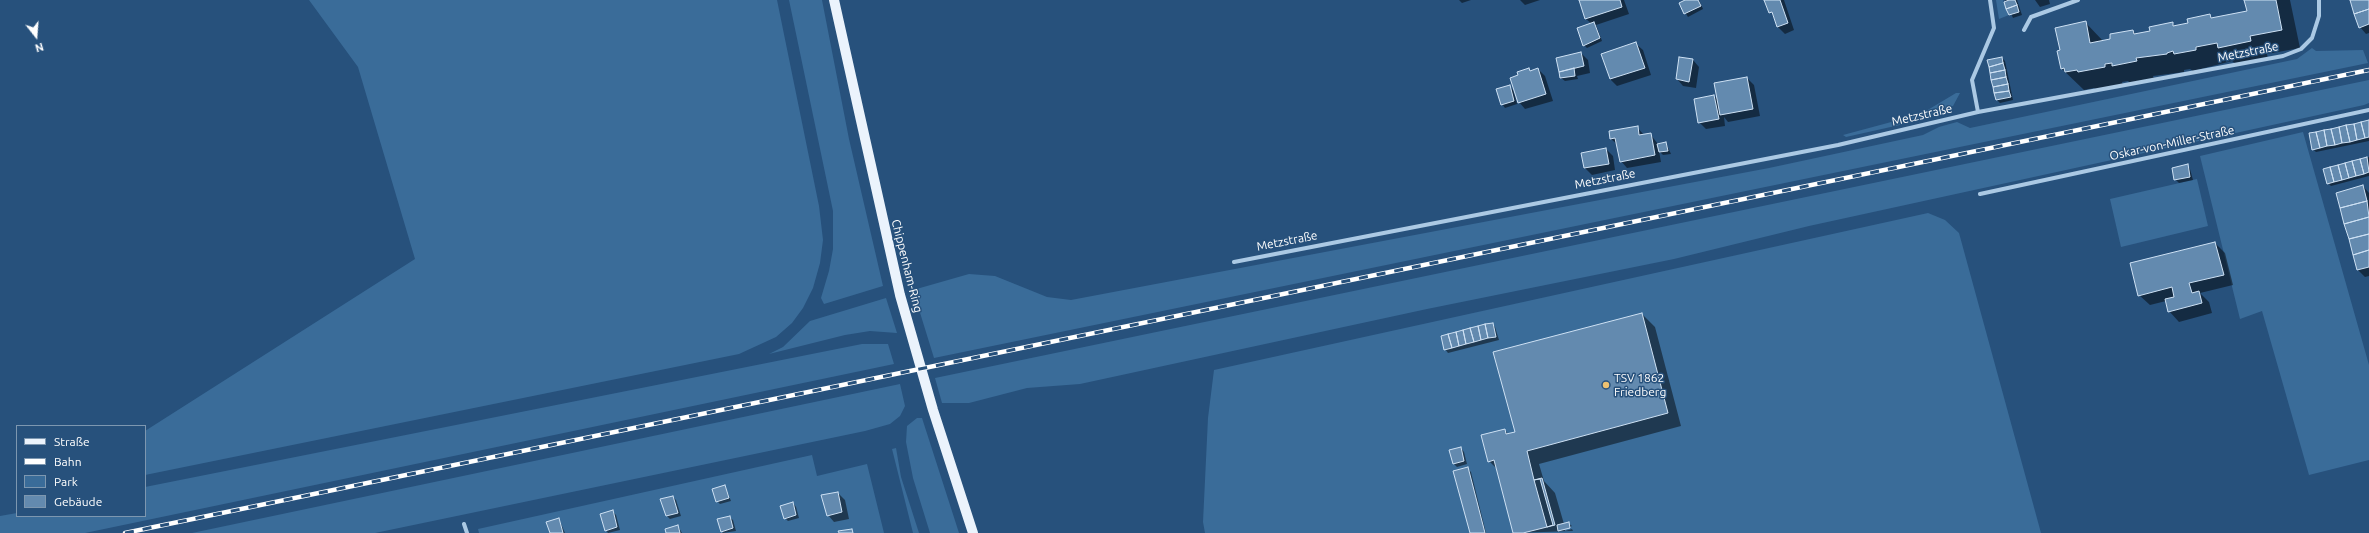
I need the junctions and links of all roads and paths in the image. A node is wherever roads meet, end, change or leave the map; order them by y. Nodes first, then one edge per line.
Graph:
1 (834, 0) edge
2 (1990, 0) edge
3 (2078, 0) edge
4 (2319, 0) edge
5 (2024, 30) dead end
6 (2369, 110) edge
7 (1978, 112) junction
8 (1980, 194) dead end
9 (1234, 262) dead end
10 (464, 524) dead end
11 (467, 533) edge
12 (973, 533) edge

1 - 12 main road, Chippenham-Ring
2 - 7 street
3 - 5 street
4 - 7 street, Metzstraße
6 - 8 street, Oskar-von-Miller-Straße
7 - 9 street, Metzstraße
10 - 11 street

